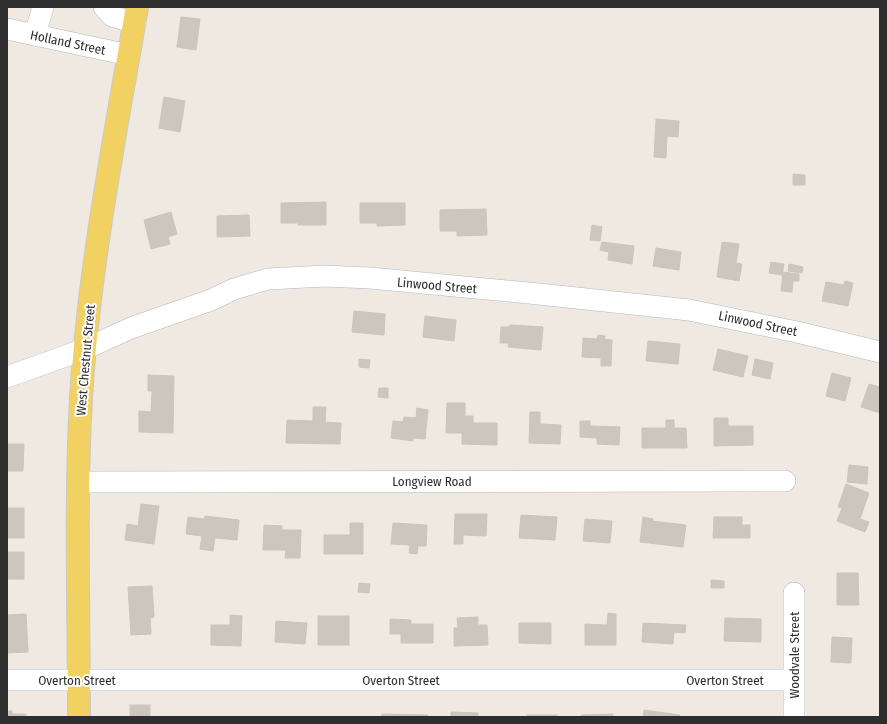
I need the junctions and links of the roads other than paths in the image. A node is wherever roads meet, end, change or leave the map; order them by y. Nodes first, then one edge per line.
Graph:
1 (43, 7) edge
2 (104, 7) edge
3 (136, 15) edge
4 (7, 29) edge
5 (35, 35) junction
6 (129, 55) junction
7 (85, 349) junction
8 (880, 352) edge
9 (7, 377) edge
10 (785, 480) dead end
11 (79, 482) junction
12 (794, 593) dead end
13 (7, 680) edge
14 (79, 680) junction
15 (794, 680) junction
16 (79, 717) edge
17 (794, 717) edge

1 - 5 street
2 - 3 street
3 - 6 main road, West Chestnut Street
4 - 5 street, Holland Street
5 - 6 street, Holland Street
6 - 7 main road, West Chestnut Street
7 - 8 street, Linwood Street
7 - 9 street, Linwood Street
7 - 11 main road, West Chestnut Street
10 - 11 street, Longview Road
11 - 14 main road, West Chestnut Street
12 - 15 street, Woodvale Street
13 - 14 street, Overton Street
14 - 15 street, Overton Street
14 - 16 main road, West Chestnut Street
15 - 17 street, Woodvale Street

